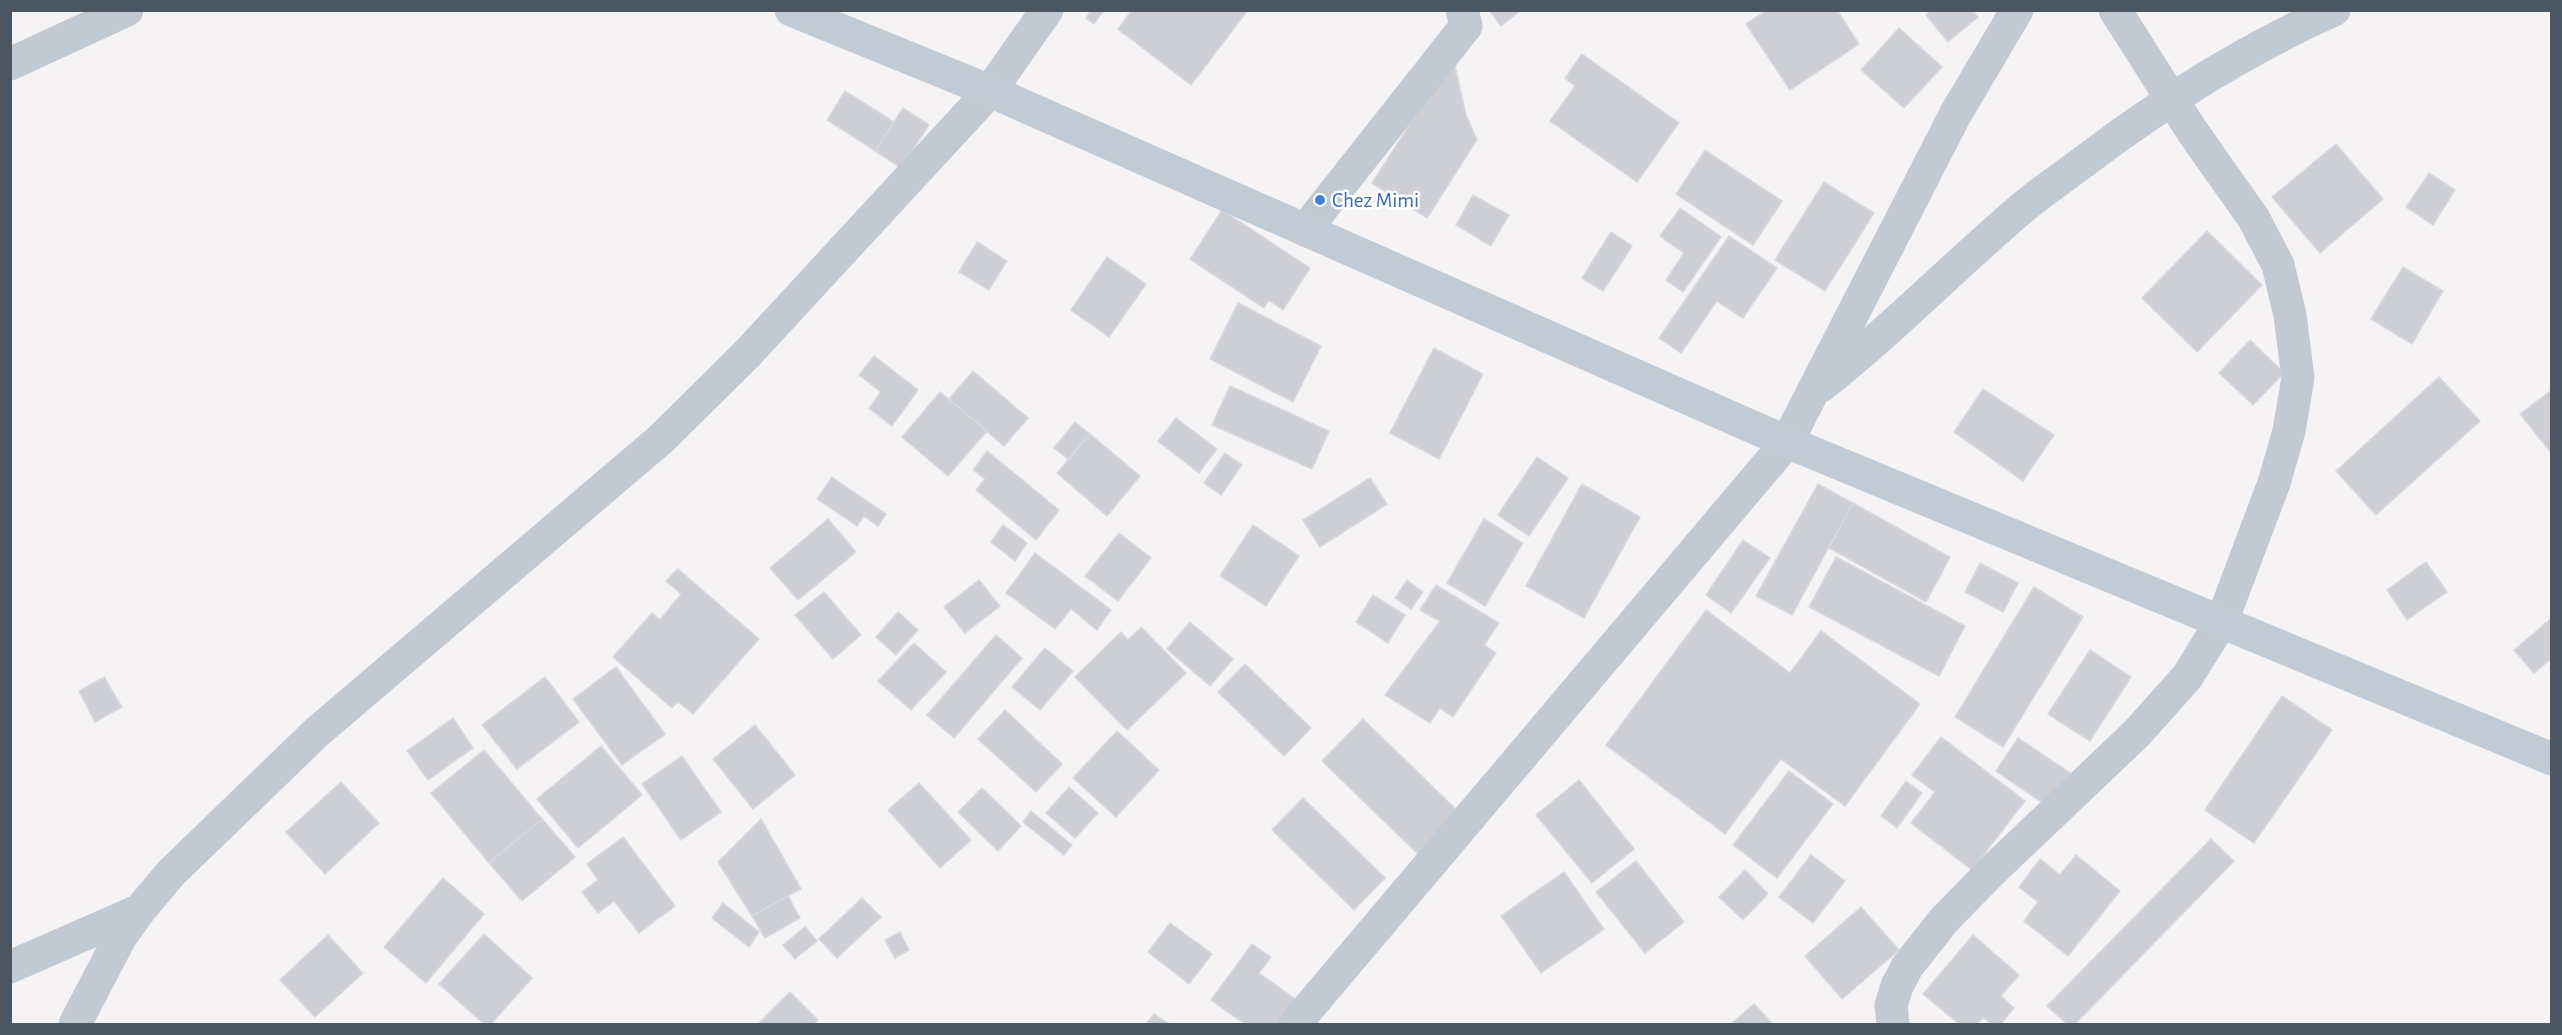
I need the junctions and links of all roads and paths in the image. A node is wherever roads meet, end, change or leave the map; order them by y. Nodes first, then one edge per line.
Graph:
1 (128, 10) edge
2 (791, 10) edge
3 (1047, 10) edge
4 (1462, 10) edge
5 (2017, 10) edge
6 (2115, 10) edge
7 (2334, 10) edge
8 (10, 64) edge
9 (990, 90) junction
10 (2170, 99) junction
11 (1305, 230) junction
12 (1812, 393) junction
13 (1786, 442) junction
14 (2222, 621) junction
15 (2552, 759) edge
16 (140, 910) junction
17 (10, 967) edge
18 (75, 1024) edge
19 (1295, 1024) edge
20 (1893, 1024) edge

1 - 8 street
2 - 9 street
3 - 9 street
4 - 11 street
5 - 12 street
6 - 10 street
7 - 10 street
9 - 11 street
9 - 16 street
10 - 12 street
10 - 14 street
11 - 13 street
12 - 13 street
13 - 14 street
13 - 19 street
14 - 15 street
14 - 20 street
16 - 17 street
16 - 18 street

